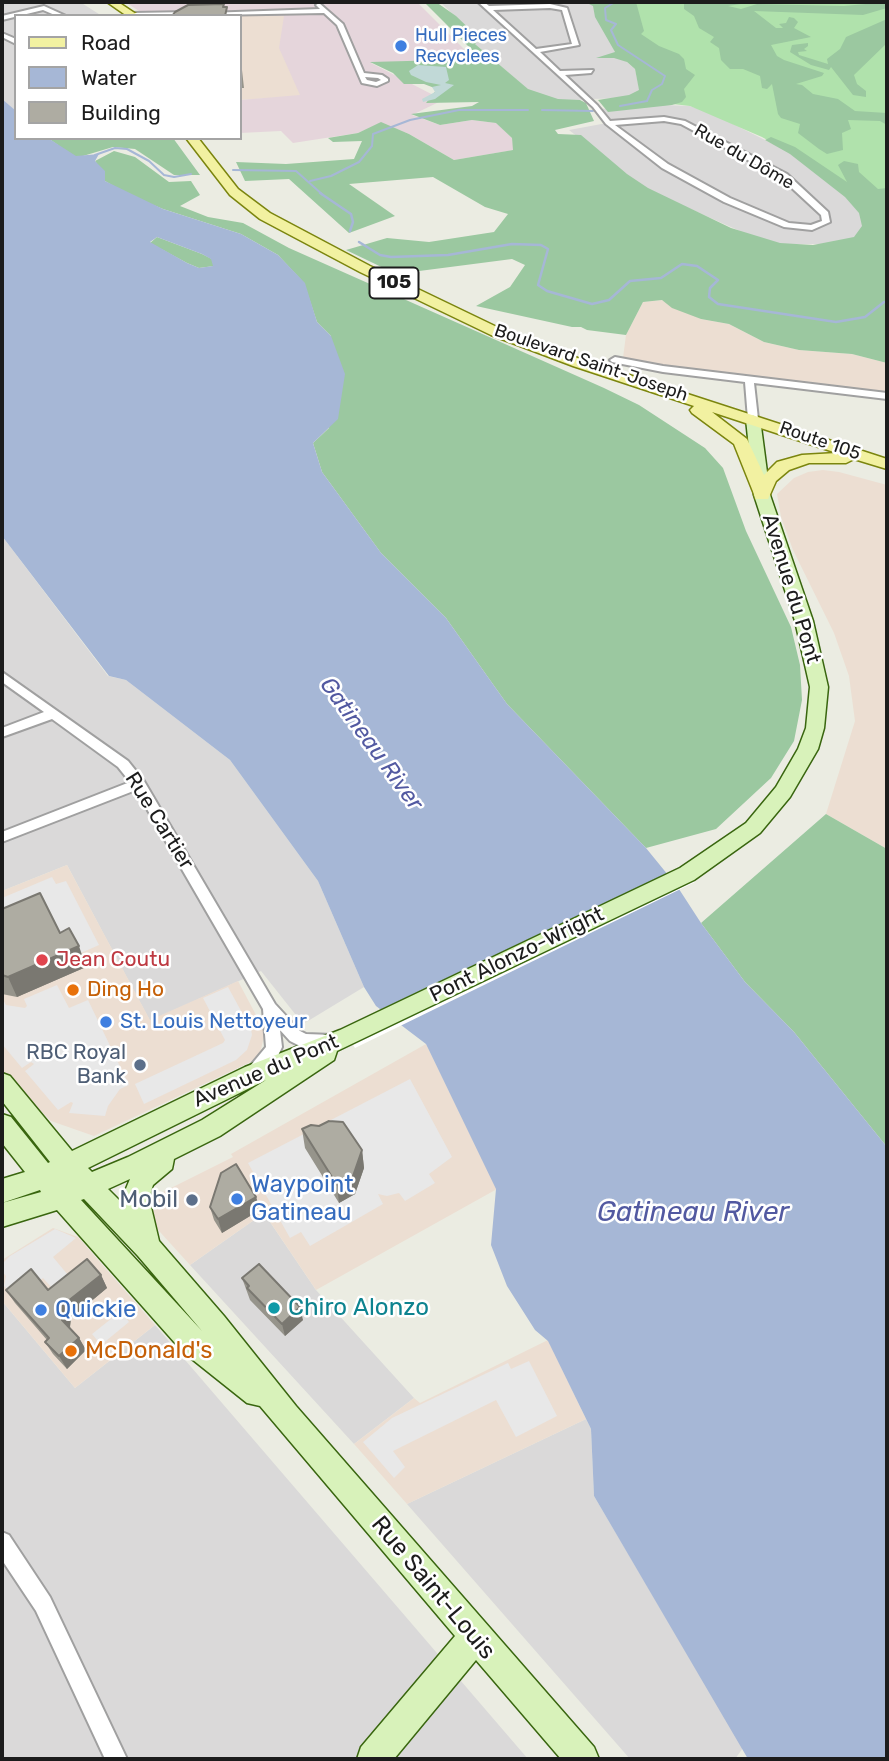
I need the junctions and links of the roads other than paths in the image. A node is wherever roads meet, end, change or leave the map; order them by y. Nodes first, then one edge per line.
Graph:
1 (112, 2) edge
2 (317, 2) edge
3 (481, 2) edge
4 (488, 8) junction
5 (324, 11) junction
6 (19, 14) edge
7 (58, 14) edge
8 (131, 14) edge
9 (181, 14) edge
10 (536, 51) junction
11 (591, 71) dead end
12 (560, 73) junction
13 (361, 75) dead end
14 (608, 123) junction
15 (194, 140) edge
16 (615, 359) dead end
17 (578, 363) junction
18 (749, 379) junction
19 (887, 396) edge
20 (753, 419) junction
21 (887, 464) edge
22 (762, 495) junction
23 (2, 676) edge
24 (52, 713) junction
25 (2, 733) edge
26 (139, 784) junction
27 (2, 837) edge
28 (687, 874) joint
29 (270, 1008) junction
30 (348, 1037) junction
31 (253, 1074) junction
32 (2, 1083) edge
33 (2, 1125) edge
34 (211, 1128) junction
35 (68, 1165) junction
36 (44, 1177) junction
37 (88, 1186) junction
38 (2, 1191) edge
39 (61, 1197) junction
40 (2, 1216) edge
41 (147, 1247) junction
42 (286, 1416) junction
43 (2, 1542) edge
44 (475, 1637) junction
45 (116, 1759) edge
46 (373, 1759) edge
47 (582, 1759) edge

1 - 8 main road
2 - 5 street
3 - 4 street, Rue du Dôme
4 - 10 street, Rue du Dôme
4 - 10 street
5 - 9 street
5 - 13 street
6 - 7 street
10 - 12 street, Rue du Dôme
11 - 12 street
12 - 14 street, Rue du Dôme
14 - 14 street, Rue du Dôme
15 - 17 main road, Boulevard Saint-Joseph / 105
16 - 18 street
17 - 20 main road, Boulevard Saint-Joseph / 105
17 - 22 main road
18 - 19 street
18 - 20 street
20 - 21 main road, Route 105 / 105
20 - 22 main road, Avenue du Pont
21 - 22 main road
22 - 28 main road, Avenue du Pont
23 - 24 street, Rue Cartier
24 - 25 street
24 - 26 street, Rue Cartier
26 - 27 street
26 - 29 street, Rue Cartier
28 - 30 main road, Pont Alonzo-Wright
29 - 30 street, Rue Cartier
29 - 31 street, Rue Cartier
30 - 31 main road, Avenue du Pont
30 - 34 main road, Avenue du Pont
31 - 35 main road, Avenue du Pont
32 - 35 main road, Rue Saint-Louis
33 - 36 main road, Rue Saint-Louis
34 - 37 main road, Avenue du Pont
34 - 41 main road
35 - 36 main road, Avenue du Pont
35 - 37 main road, Rue Saint-Louis
36 - 38 main road, Avenue du Pont
36 - 39 main road, Rue Saint-Louis
37 - 39 main road, Avenue du Pont
37 - 41 main road, Rue Saint-Louis
39 - 40 main road, Avenue du Pont
39 - 42 main road, Rue Saint-Louis
41 - 42 main road, Rue Saint-Louis
42 - 44 main road, Rue Saint-Louis
43 - 45 street
44 - 46 main road
44 - 47 main road, Rue Saint-Louis

